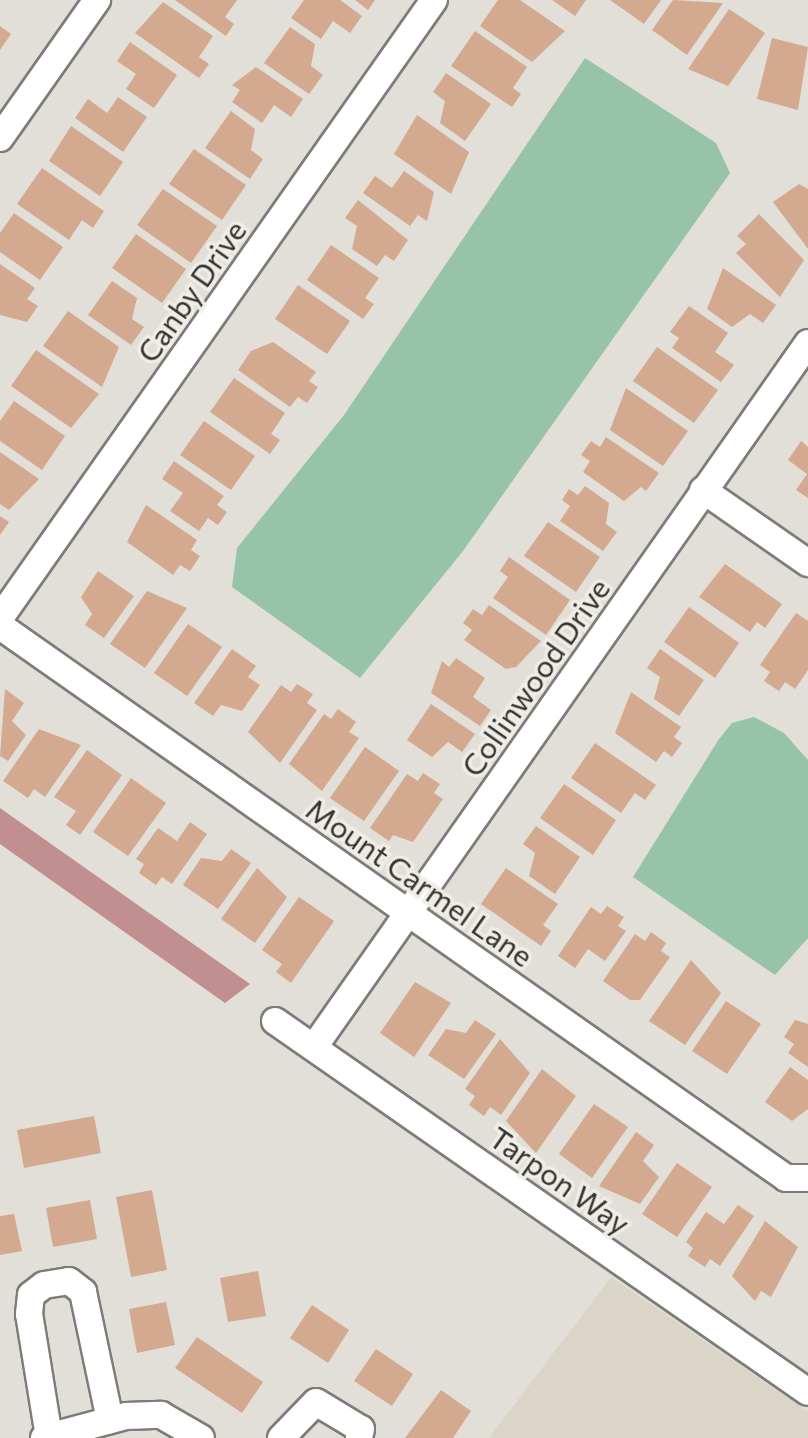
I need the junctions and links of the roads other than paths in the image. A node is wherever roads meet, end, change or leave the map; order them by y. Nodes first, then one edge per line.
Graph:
1 (97, 0) edge
2 (434, 0) edge
3 (0, 138) edge
4 (808, 343) edge
5 (703, 490) junction
6 (808, 563) edge
7 (0, 618) edge
8 (0, 626) edge
9 (410, 914) junction
10 (275, 1021) dead end
11 (314, 1047) junction
12 (808, 1178) edge
13 (808, 1392) edge
14 (110, 1420) junction
15 (47, 1437) edge
16 (201, 1438) edge
17 (281, 1438) edge
18 (359, 1438) edge

1 - 3 street
2 - 7 street, Canby Drive
4 - 5 street, Collinwood Drive
5 - 6 street
5 - 9 street, Collinwood Drive
8 - 9 street, Mount Carmel Lane
9 - 11 street, Collinwood Drive
9 - 12 street, Mount Carmel Lane
10 - 11 street, Tarpon Way
11 - 13 street, Tarpon Way
14 - 15 street
14 - 15 street
14 - 16 street
17 - 18 street

